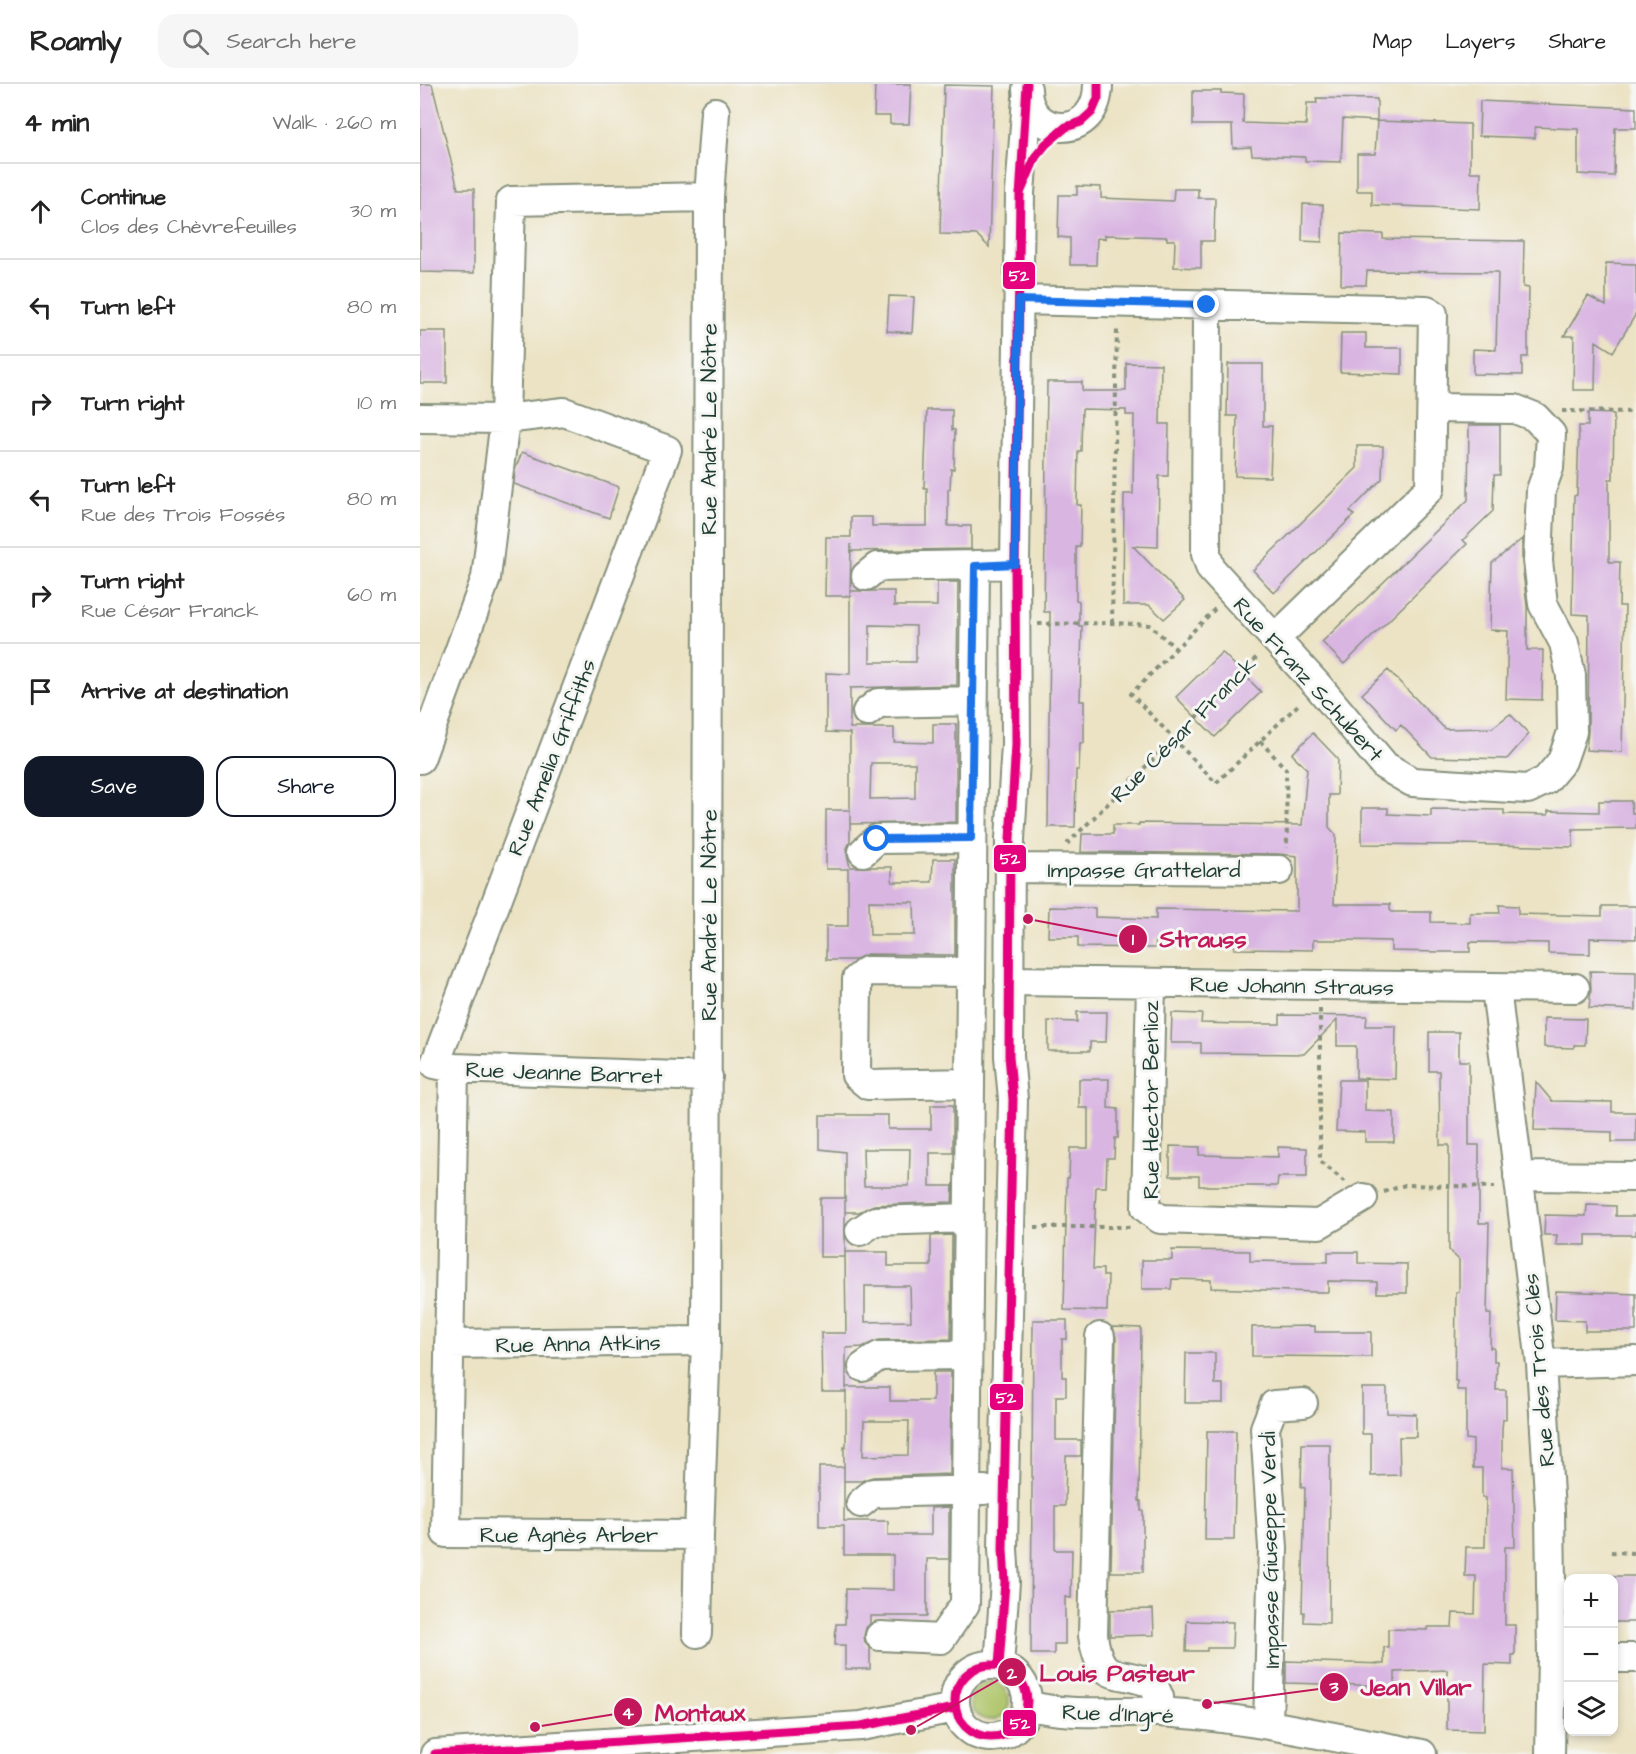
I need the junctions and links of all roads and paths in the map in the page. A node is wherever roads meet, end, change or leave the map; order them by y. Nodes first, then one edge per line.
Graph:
1 (1098, 84) edge
2 (1027, 91) edge
3 (715, 112) dead end
4 (1066, 127) junction
5 (1020, 193) junction
6 (708, 196) junction
7 (1019, 300) junction
8 (1207, 305) junction
9 (1117, 315) dead end
10 (1432, 408) junction
11 (1636, 412) edge
12 (1535, 417) junction
13 (420, 418) edge
14 (506, 419) junction
15 (1015, 564) junction
16 (975, 566) junction
17 (866, 576) dead end
18 (1232, 592) junction
19 (1112, 623) junction
20 (1035, 624) dead end
21 (1276, 638) junction
22 (1175, 648) junction
23 (1318, 686) junction
24 (973, 701) junction
25 (867, 712) dead end
26 (1174, 739) junction
27 (1260, 741) junction
28 (420, 759) edge
29 (971, 838) junction
30 (1064, 846) dead end
31 (862, 852) dead end
32 (1010, 868) junction
33 (1279, 870) joint
34 (970, 972) junction
35 (1009, 981) junction
36 (1151, 982) junction
37 (1496, 988) junction
38 (1575, 988) dead end
39 (1320, 1008) dead end
40 (436, 1066) edge
41 (708, 1077) junction
42 (969, 1083) junction
43 (1636, 1177) edge
44 (1512, 1181) junction
45 (1363, 1198) junction
46 (968, 1218) junction
47 (1028, 1227) dead end
48 (1134, 1227) dead end
49 (860, 1231) dead end
50 (1100, 1337) dead end
51 (706, 1341) junction
52 (449, 1344) junction
53 (967, 1355) junction
54 (1636, 1361) edge
55 (1541, 1364) junction
56 (863, 1367) dead end
57 (1304, 1403) dead end
58 (967, 1490) junction
59 (1004, 1490) junction
60 (861, 1503) dead end
61 (699, 1535) junction
62 (1611, 1552) dead end
63 (1636, 1553) edge
64 (697, 1633) dead end
65 (880, 1636) dead end
66 (1560, 1657) edge
67 (1618, 1658) edge
68 (1636, 1658) edge
69 (999, 1666) junction
70 (1027, 1705) junction
71 (955, 1708) junction
72 (1160, 1712) junction
73 (1268, 1725) junction
74 (706, 1745) edge
75 (1001, 1745) edge
76 (435, 1754) edge
77 (1422, 1754) edge
78 (1550, 1754) edge

1 - 4 street
2 - 4 street
2 - 5 street
3 - 6 street, Rue André Le Nôtre
4 - 5 street
5 - 7 street
6 - 14 street
6 - 41 street, Rue André Le Nôtre
7 - 8 street, Rue César Franck
7 - 15 street
8 - 10 street, Rue César Franck
8 - 18 street, Rue Franz Schubert
9 - 19 path
10 - 12 street
10 - 21 street, Rue César Franck
11 - 12 path
12 - 23 street, Rue Franz Schubert
13 - 14 street
14 - 28 street
14 - 40 street, Rue Amelia Griffiths
15 - 16 street
15 - 32 street
16 - 17 street
16 - 24 street
18 - 21 street, Rue Franz Schubert
18 - 22 path
19 - 20 path
19 - 22 path
21 - 23 street, Rue Franz Schubert
21 - 26 path, Rue César Franck
22 - 26 path
23 - 27 path
24 - 25 street
24 - 29 street
26 - 27 path
26 - 30 path, Rue César Franck
27 - 33 path
29 - 31 street
29 - 34 street
32 - 33 street, Impasse Grattelard
32 - 35 street
34 - 42 street
34 - 42 street
35 - 36 street, Rue Johann Strauss
35 - 59 street
36 - 37 street, Rue Johann Strauss
36 - 45 street, Rue Hector Berlioz
37 - 38 street, Rue Johann Strauss
37 - 44 street, Rue des Trois Clés
39 - 45 path
40 - 41 street, Rue Jeanne Barret
40 - 52 street, Rue Agnès Arber
41 - 51 street
42 - 46 street
43 - 44 street
44 - 45 path
44 - 55 street, Rue des Trois Clés
46 - 49 street
46 - 53 street
47 - 48 path
50 - 72 street
51 - 52 street, Rue Anna Atkins
51 - 61 street
52 - 61 street, Rue Agnès Arber
53 - 56 street
53 - 58 street
54 - 55 street
55 - 66 street, Rue des Trois Clés
57 - 73 street, Impasse Giuseppe Verdi
58 - 59 street
58 - 60 street
58 - 65 street
59 - 69 street
61 - 64 street
62 - 63 path
66 - 78 street, Rue des Trois Clés
67 - 68 street
69 - 70 street
69 - 71 street
70 - 72 street, Rue d'Ingré
70 - 75 street
71 - 74 street
71 - 75 street
72 - 73 street, Rue d'Ingré
73 - 77 street, Rue d'Ingré
74 - 76 street

